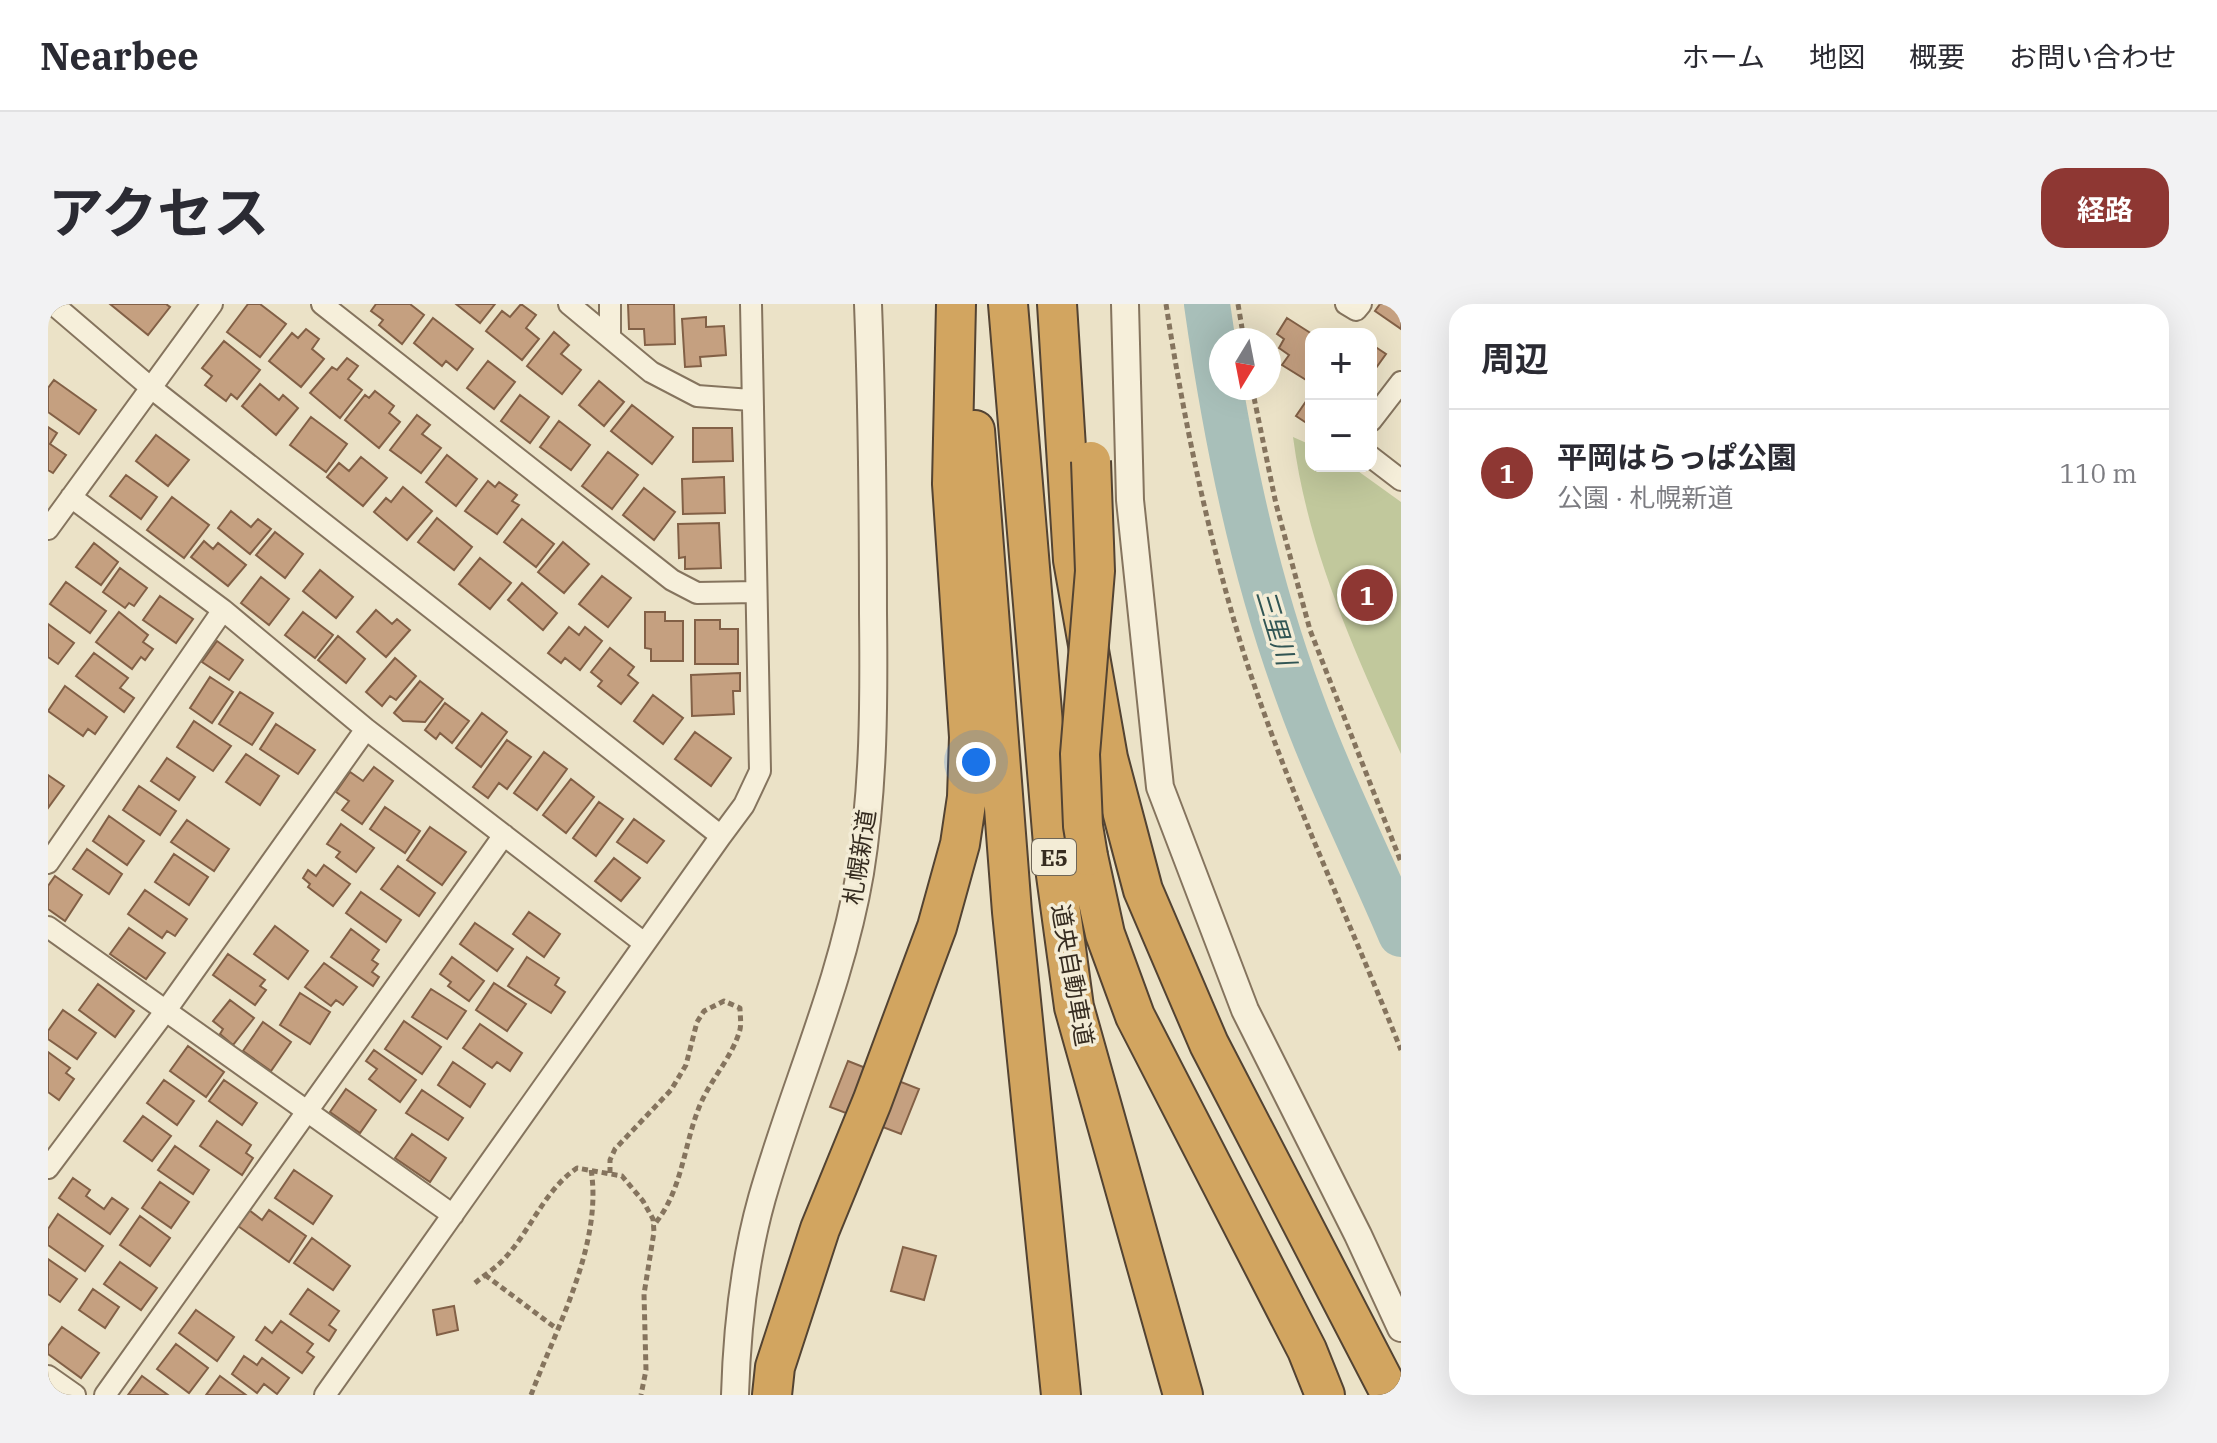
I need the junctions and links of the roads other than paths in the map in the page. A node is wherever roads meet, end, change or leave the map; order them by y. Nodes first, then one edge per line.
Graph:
1 (53, 304) edge
2 (212, 304) edge
3 (322, 304) edge
4 (569, 304) edge
5 (610, 304) edge
6 (751, 304) edge
7 (868, 304) edge
8 (956, 304) edge
9 (965, 304) edge
10 (1008, 304) edge
11 (1057, 304) edge
12 (1084, 304) edge
13 (1125, 304) edge
14 (1346, 304) edge
15 (1361, 304) edge
16 (610, 336) junction
17 (1401, 382) edge
18 (150, 387) junction
19 (751, 400) junction
20 (1377, 413) edge
21 (1377, 462) edge
22 (1401, 480) edge
23 (71, 497) junction
24 (48, 529) edge
25 (756, 592) junction
26 (223, 610) junction
27 (366, 729) junction
28 (504, 835) junction
29 (721, 836) junction
30 (48, 863) edge
31 (48, 927) edge
32 (644, 943) junction
33 (167, 1009) junction
34 (308, 1112) junction
35 (48, 1168) edge
36 (453, 1215) junction
37 (1401, 1328) edge
38 (48, 1376) edge
39 (75, 1395) edge
40 (105, 1395) edge
41 (325, 1395) edge
42 (735, 1395) edge
43 (772, 1395) edge
44 (1061, 1395) edge
45 (1183, 1395) edge
46 (1325, 1395) edge
47 (1391, 1395) edge

1 - 18 street
2 - 18 street
3 - 25 street
4 - 16 street
5 - 16 street
6 - 19 street
7 - 42 street, 札幌新道
8 - 43 highway
9 - 44 highway, 道央自動車道 / E5
10 - 45 highway, 道央自動車道 / E5
11 - 47 highway
12 - 46 highway, bridge
13 - 37 street
14 - 15 street
16 - 19 street
17 - 20 street
18 - 23 street
18 - 29 street
19 - 25 street
21 - 22 street
23 - 24 street
23 - 26 street
25 - 29 street
26 - 27 street
26 - 30 street
27 - 28 street
27 - 33 street
28 - 32 street
28 - 34 street
29 - 32 street
31 - 33 street
32 - 36 street
33 - 34 street
33 - 35 street
34 - 36 street
34 - 40 street
36 - 41 street
38 - 39 street

